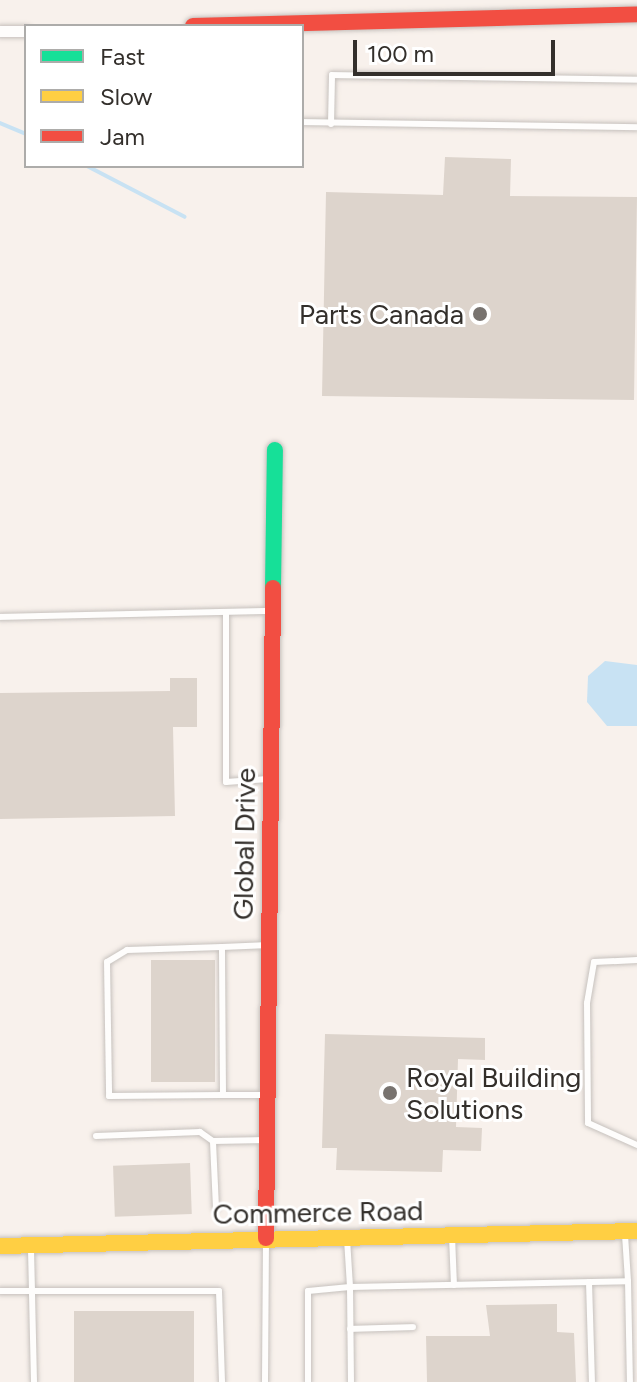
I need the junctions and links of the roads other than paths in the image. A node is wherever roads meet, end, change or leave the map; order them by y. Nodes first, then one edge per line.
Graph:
1 (637, 14) edge
2 (304, 24) edge
3 (0, 31) edge
4 (24, 31) edge
5 (637, 80) edge
6 (304, 122) edge
7 (331, 124) junction
8 (637, 127) edge
9 (275, 450) dead end
10 (273, 611) junction
11 (226, 612) junction
12 (0, 617) edge
13 (271, 779) junction
14 (269, 945) junction
15 (222, 947) junction
16 (637, 960) edge
17 (223, 1095) junction
18 (268, 1095) junction
19 (96, 1136) dead end
20 (267, 1140) junction
21 (213, 1141) junction
22 (637, 1145) edge
23 (216, 1208) dead end
24 (631, 1231) edge
25 (452, 1234) junction
26 (266, 1238) junction
27 (347, 1238) junction
28 (31, 1245) junction
29 (0, 1246) edge
30 (628, 1281) junction
31 (589, 1282) junction
32 (454, 1285) junction
33 (350, 1287) junction
34 (0, 1291) edge
35 (32, 1291) junction
36 (413, 1327) dead end
37 (350, 1329) junction
38 (34, 1382) edge
39 (222, 1382) edge
40 (265, 1382) edge
41 (308, 1382) edge
42 (351, 1382) edge
43 (592, 1382) edge
44 (630, 1382) edge

1 - 2 street
3 - 4 street
5 - 7 lane
6 - 7 lane
7 - 8 lane
9 - 10 street, Global Drive
10 - 11 lane
10 - 13 street, Global Drive
11 - 12 lane
11 - 13 lane
13 - 14 street, Global Drive
14 - 15 lane
14 - 18 street, Global Drive
15 - 17 lane
15 - 17 lane
16 - 22 lane
17 - 18 lane
18 - 20 street, Global Drive
19 - 21 lane
20 - 21 lane
20 - 26 street, Global Drive
21 - 23 lane
24 - 25 street, Commerce Road
24 - 30 lane
25 - 27 street, Commerce Road
25 - 32 lane
26 - 27 street, Commerce Road
26 - 28 street, Commerce Road
26 - 40 lane
27 - 33 lane
28 - 29 street, Commerce Road
28 - 35 lane
30 - 31 lane
30 - 44 lane
31 - 32 lane
31 - 43 lane
32 - 33 lane
33 - 37 lane
33 - 41 lane
34 - 35 lane
35 - 38 lane
35 - 39 lane
36 - 37 lane
37 - 42 lane

